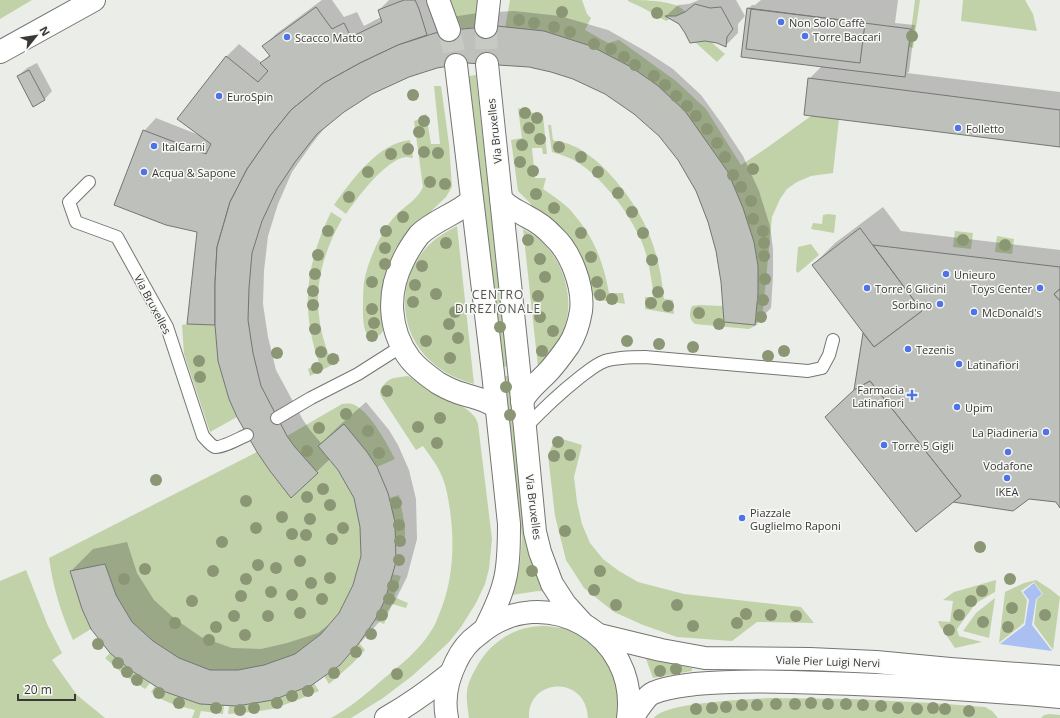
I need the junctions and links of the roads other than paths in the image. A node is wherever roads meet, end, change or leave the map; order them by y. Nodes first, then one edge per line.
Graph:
1 (94, 0) edge
2 (438, 0) edge
3 (489, 0) edge
4 (486, 27) tunnel mouth
5 (449, 30) tunnel mouth
6 (0, 52) edge
7 (487, 64) tunnel mouth
8 (456, 65) tunnel mouth
9 (88, 182) dead end
10 (501, 199) junction
11 (472, 200) junction
12 (834, 340) dead end
13 (402, 346) junction
14 (522, 401) junction
15 (496, 407) junction
16 (277, 418) dead end
17 (525, 428) junction
18 (247, 435) dead end
19 (486, 627) junction
20 (591, 630) junction
21 (451, 673) junction
22 (1060, 677) edge
23 (1060, 697) edge
24 (386, 718) edge
25 (447, 718) edge
26 (628, 718) edge
27 (632, 718) edge

1 - 6 street
2 - 5 street
3 - 4 street
7 - 10 street, Via Bruxelles
8 - 11 street
9 - 18 lane, Via Bruxelles
10 - 14 street, Via Bruxelles
10 - 14 street
11 - 13 street
11 - 15 street
12 - 17 lane
13 - 15 street
13 - 16 lane
14 - 17 street, Via Bruxelles
15 - 19 street
17 - 20 street, Via Bruxelles
19 - 20 street
19 - 21 street
20 - 22 street, Viale Pier Luigi Nervi
20 - 26 street, Via Bruxelles
21 - 24 street
21 - 25 street
23 - 27 street, Viale Pier Luigi Nervi

